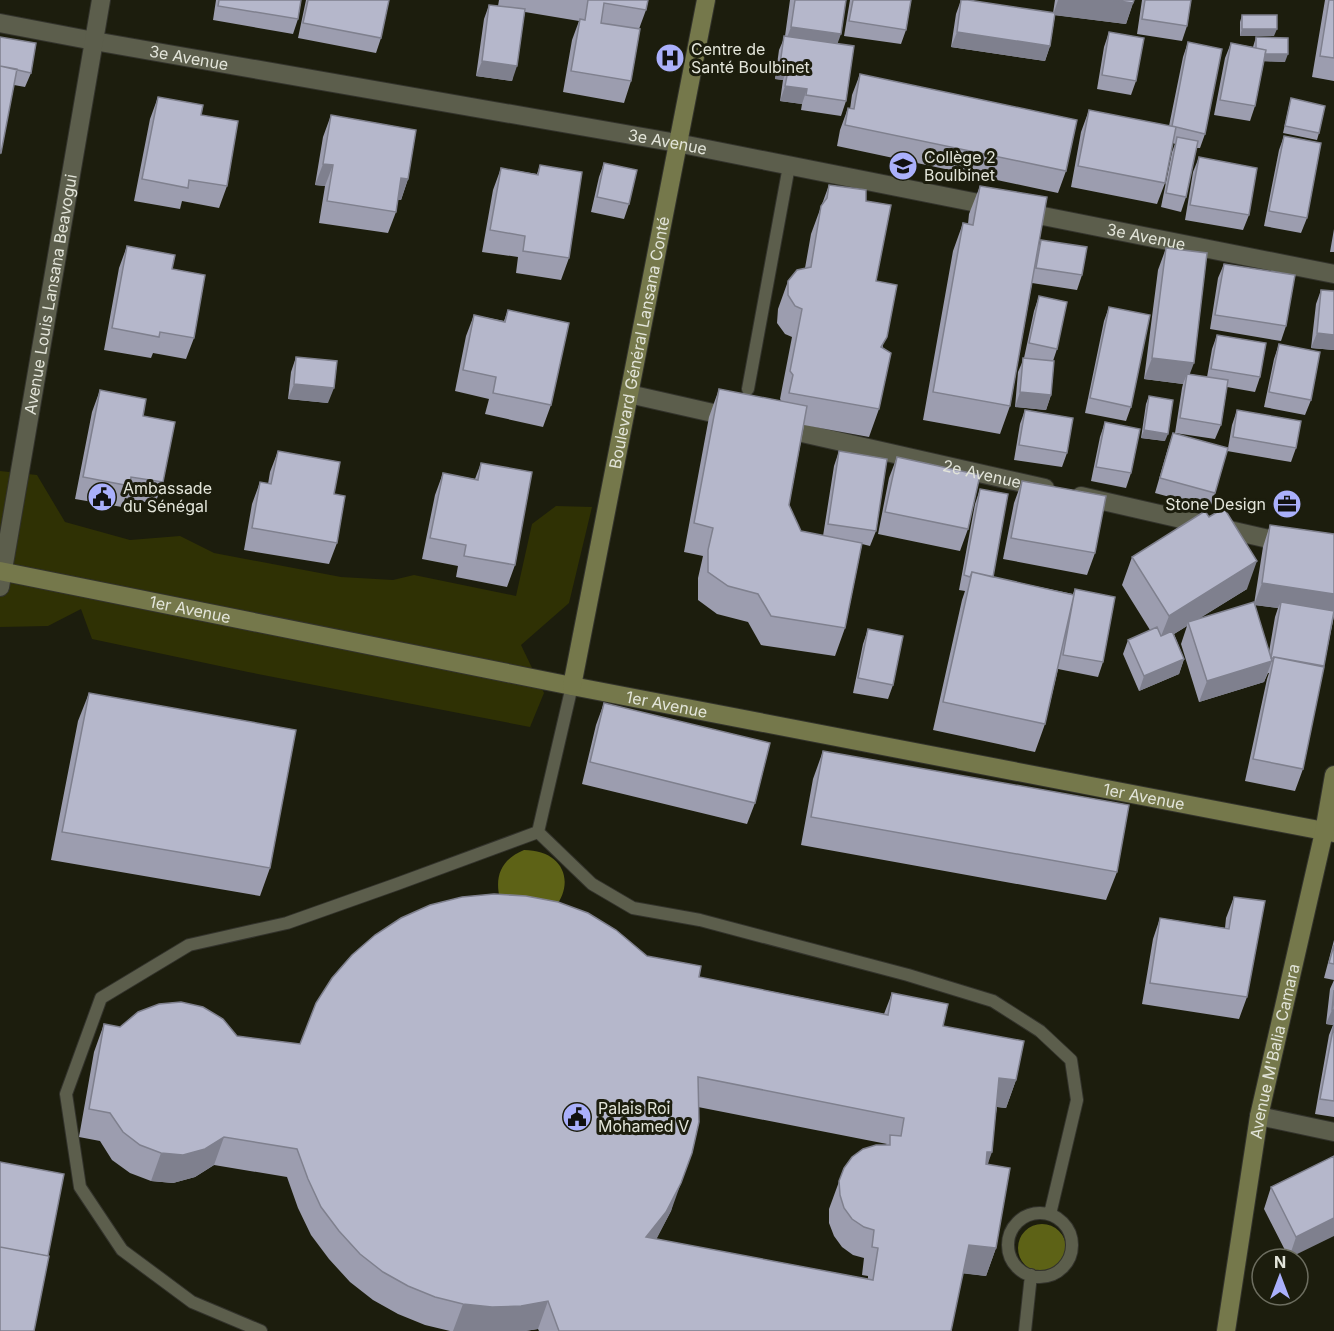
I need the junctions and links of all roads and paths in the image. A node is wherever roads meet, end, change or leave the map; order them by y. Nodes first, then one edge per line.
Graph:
1 (101, 0) edge
2 (706, 0) edge
3 (0, 23) edge
4 (94, 41) junction
5 (677, 143) junction
6 (789, 166) junction
7 (1334, 274) edge
8 (748, 389) dead end
9 (628, 394) junction
10 (1334, 554) edge
11 (1, 576) edge
12 (572, 686) junction
13 (1334, 775) edge
14 (538, 832) junction
15 (1329, 832) edge
16 (1259, 1116) junction
17 (1334, 1132) edge
18 (1050, 1214) junction
19 (1031, 1275) junction
20 (261, 1331) edge
21 (1025, 1331) edge
22 (1226, 1331) edge

1 - 4 street, Avenue Louis Lansana Beavogui
2 - 5 street, Boulevard Général Lansana Conté
3 - 4 street, 3e Avenue
4 - 5 street, 3e Avenue
4 - 11 street, Avenue Louis Lansana Beavogui
5 - 6 street, 3e Avenue
5 - 9 street, Boulevard Général Lansana Conté
6 - 7 street, 3e Avenue
6 - 8 lane
9 - 10 street, 2e Avenue
9 - 12 street, Boulevard Général Lansana Conté
11 - 12 street, 1er Avenue
12 - 14 lane
12 - 15 street, 1er Avenue
13 - 15 street, Avenue M'Balia Camara
14 - 18 lane
14 - 20 lane
15 - 16 street, Avenue M'Balia Camara
16 - 17 street
16 - 22 street, Avenue M'Balia Camara
18 - 19 lane
18 - 19 lane
19 - 21 lane

